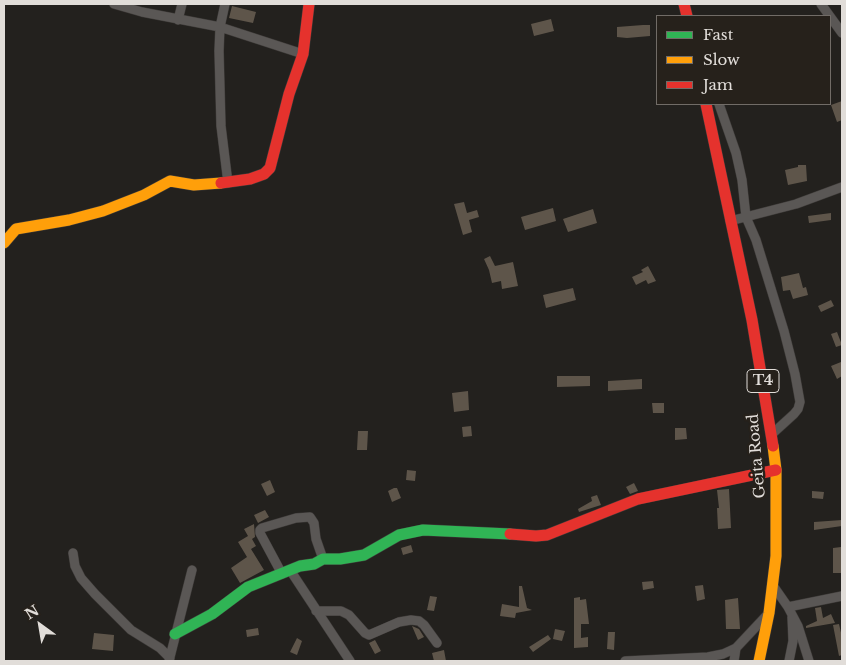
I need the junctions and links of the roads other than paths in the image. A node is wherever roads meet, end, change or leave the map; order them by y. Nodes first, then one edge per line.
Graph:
1 (114, 4) edge
2 (182, 4) edge
3 (225, 4) edge
4 (309, 4) edge
5 (821, 4) edge
6 (141, 8) edge
7 (829, 15) edge
8 (831, 17) edge
9 (178, 20) junction
10 (220, 27) junction
11 (842, 32) edge
12 (303, 54) junction
13 (706, 105) edge
14 (719, 105) edge
15 (228, 183) junction
16 (842, 187) edge
17 (746, 217) junction
18 (730, 220) junction
19 (4, 243) edge
20 (772, 434) junction
21 (776, 470) junction
22 (73, 553) dead end
23 (323, 559) junction
24 (192, 570) dead end
25 (286, 572) junction
26 (772, 584) junction
27 (842, 596) edge
28 (790, 610) junction
29 (316, 611) junction
30 (769, 613) junction
31 (175, 634) junction
32 (437, 643) dead end
33 (736, 648) junction
34 (170, 659) edge
35 (350, 661) edge
36 (626, 661) edge
37 (734, 661) edge
38 (759, 661) edge
39 (789, 661) edge
40 (809, 661) edge

1 - 6 street
2 - 9 street
3 - 10 street
4 - 12 main road
5 - 7 street
6 - 9 street
8 - 11 street
9 - 10 street
10 - 12 street
10 - 15 street
12 - 15 main road
13 - 18 main road, Geita Road / T4
14 - 17 street
15 - 19 main road
16 - 17 street
17 - 18 street
17 - 20 street
18 - 20 main road, Geita Road / T4
20 - 21 main road, Geita Road / T4
21 - 23 main road
21 - 26 main road, Geita Road / T4
22 - 34 street
23 - 25 main road
23 - 25 street
24 - 31 street
25 - 29 street
25 - 31 main road
26 - 28 street
26 - 30 main road, Geita Road / T4
27 - 28 street
28 - 39 street
28 - 40 street
29 - 32 street
29 - 35 street
30 - 33 street
30 - 38 main road, Geita Road / T4
31 - 34 street
33 - 36 street
33 - 37 street

